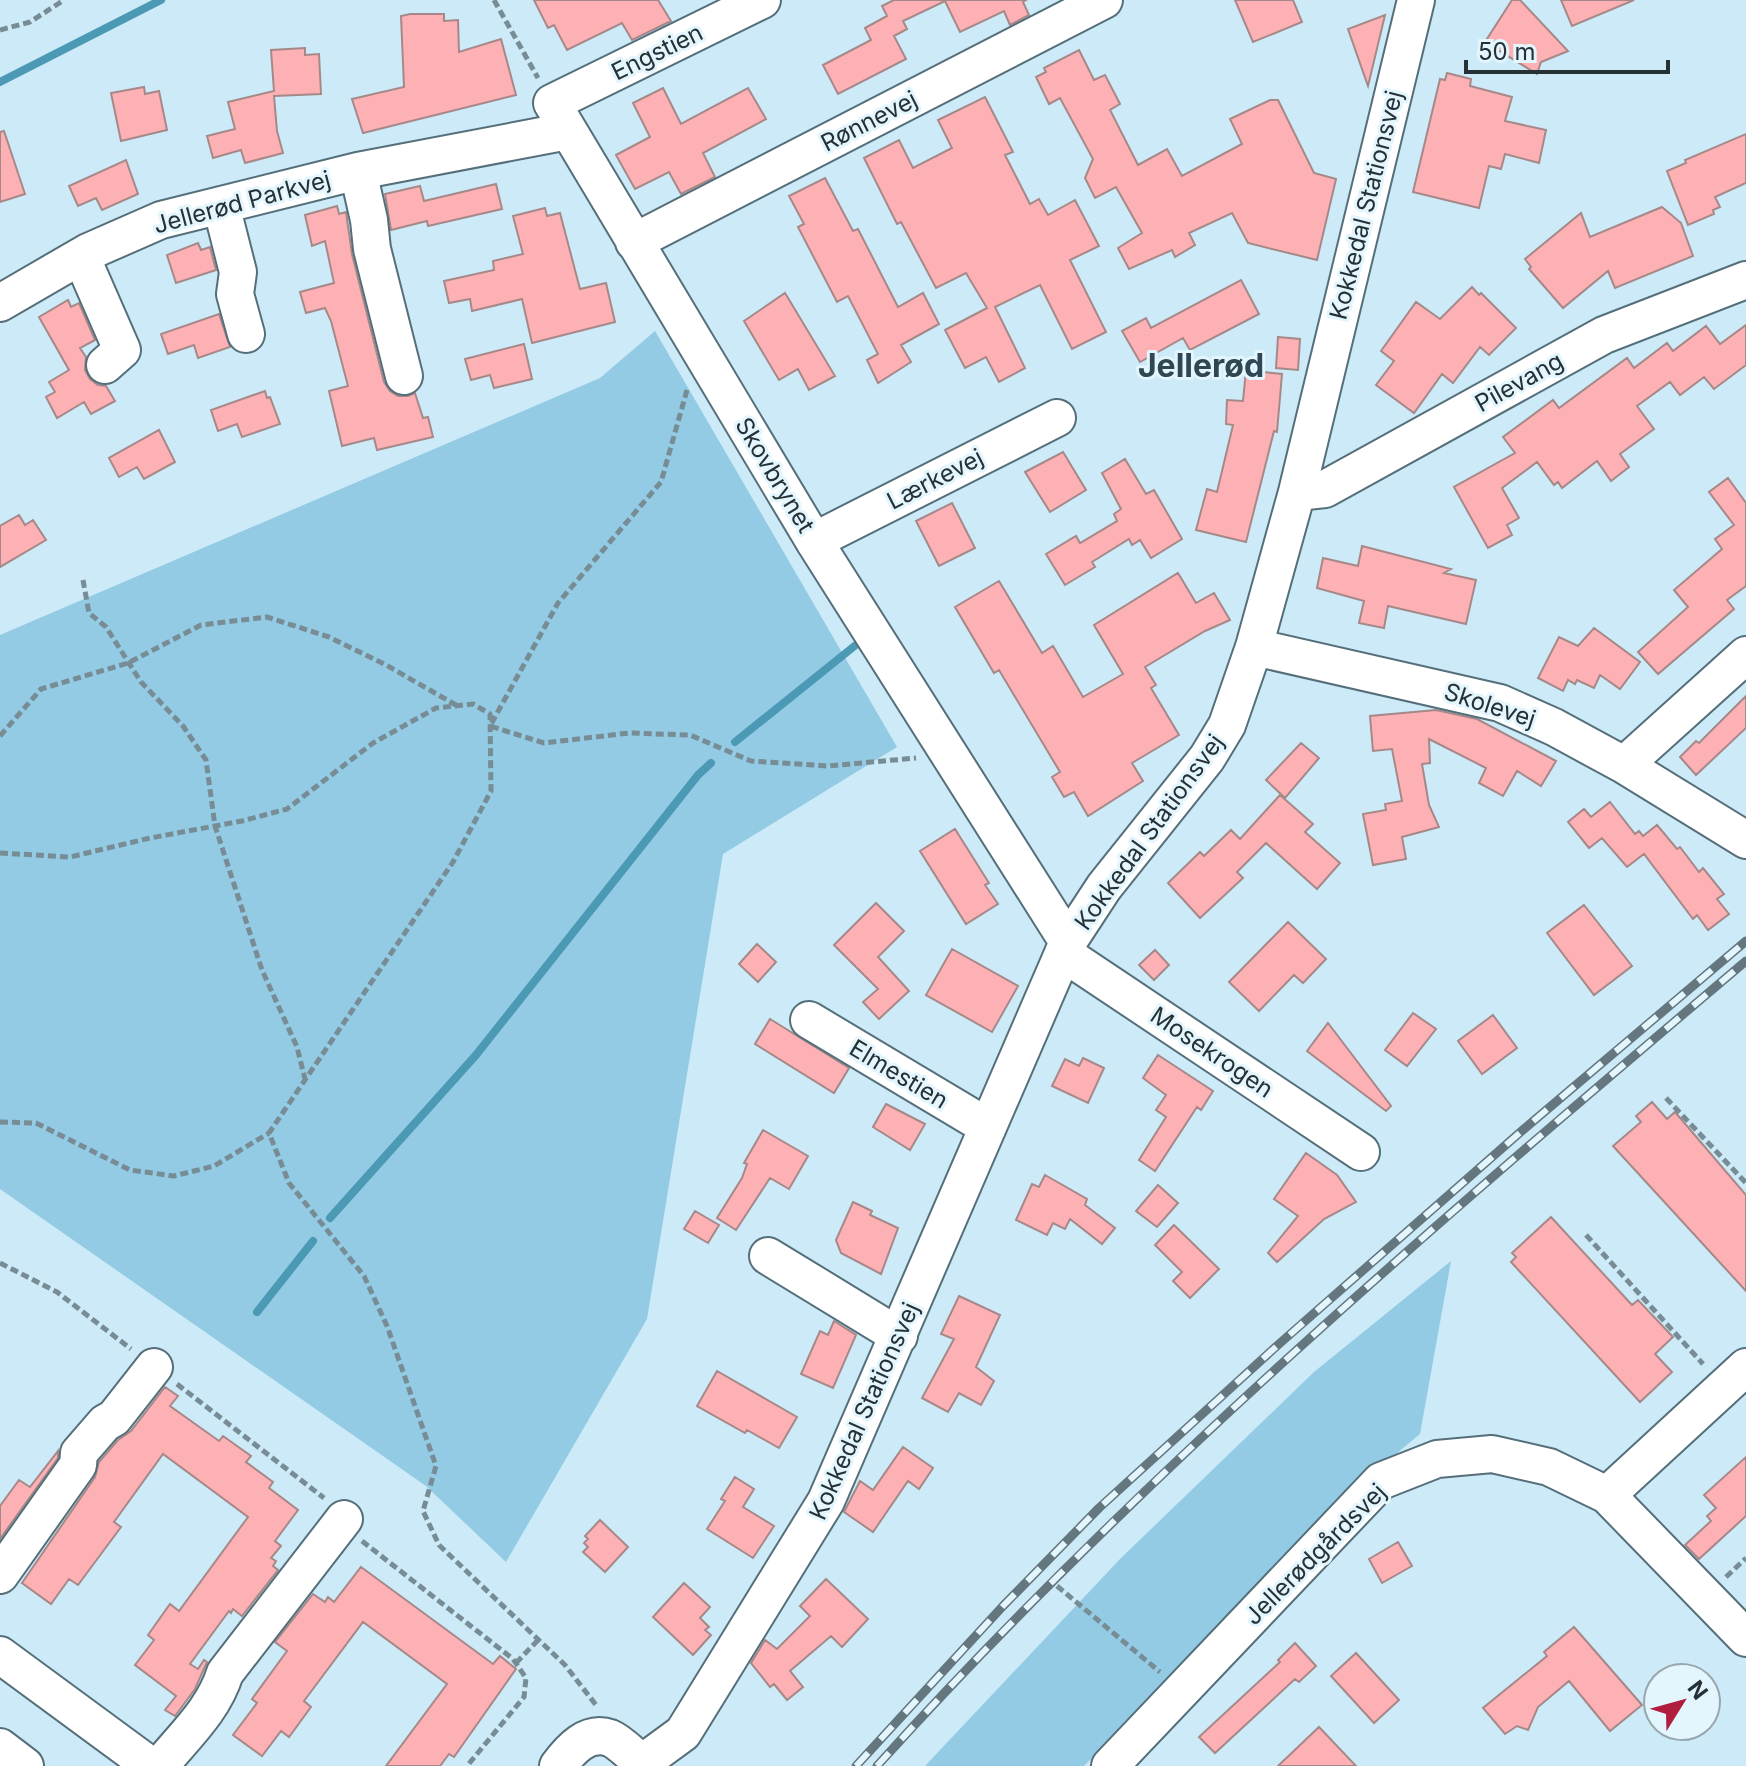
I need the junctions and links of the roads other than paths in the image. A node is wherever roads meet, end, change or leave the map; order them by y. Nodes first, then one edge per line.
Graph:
1 (762, 0) edge
2 (1104, 0) edge
3 (1416, 0) edge
4 (560, 117) junction
5 (358, 171) junction
6 (221, 205) junction
7 (634, 242) junction
8 (81, 256) junction
9 (1746, 280) edge
10 (0, 303) edge
11 (246, 334) dead end
12 (105, 365) dead end
13 (404, 376) dead end
14 (1057, 418) dead end
15 (1297, 492) junction
16 (814, 541) junction
17 (1254, 647) junction
18 (1746, 655) edge
19 (1624, 765) junction
20 (1746, 840) edge
21 (1066, 948) junction
22 (809, 1020) dead end
23 (988, 1127) junction
24 (1361, 1152) dead end
25 (768, 1256) dead end
26 (899, 1336) junction
27 (154, 1367) road end
28 (1735, 1377) edge
29 (1607, 1495) junction
30 (344, 1519) road end
31 (0, 1575) edge
32 (1746, 1638) edge
33 (0, 1655) edge
34 (0, 1747) edge
35 (639, 1764) edge
36 (25, 1766) edge
37 (151, 1766) edge
38 (160, 1766) edge
39 (558, 1766) edge
40 (1110, 1766) edge

1 - 4 street, Engstien
2 - 7 street, Rønnevej
3 - 15 street, Kokkedal Stationsvej
4 - 5 street, Jellerød Parkvej
4 - 7 street, Skovbrynet
5 - 6 street, Jellerød Parkvej
5 - 13 street, Jellerød Parkvej
6 - 8 street, Jellerød Parkvej
6 - 11 street
7 - 16 street, Skovbrynet
8 - 10 street, Jellerød Parkvej
8 - 12 street
9 - 15 street, Pilevang
14 - 16 street, Lærkevej
15 - 17 street, Kokkedal Stationsvej
16 - 21 street, Skovbrynet
17 - 19 street, Skolevej
17 - 21 street, Kokkedal Stationsvej
18 - 19 street
19 - 20 street, Skolevej
21 - 23 street, Kokkedal Stationsvej
21 - 24 street, Mosekrogen
22 - 23 street, Elmestien
23 - 26 street, Kokkedal Stationsvej
25 - 26 street
26 - 35 street, Kokkedal Stationsvej
27 - 31 street
28 - 29 street
29 - 32 street, Jellerødgårdsvej
29 - 40 street, Jellerødgårdsvej
30 - 38 street
33 - 37 street
34 - 36 street
35 - 39 street

